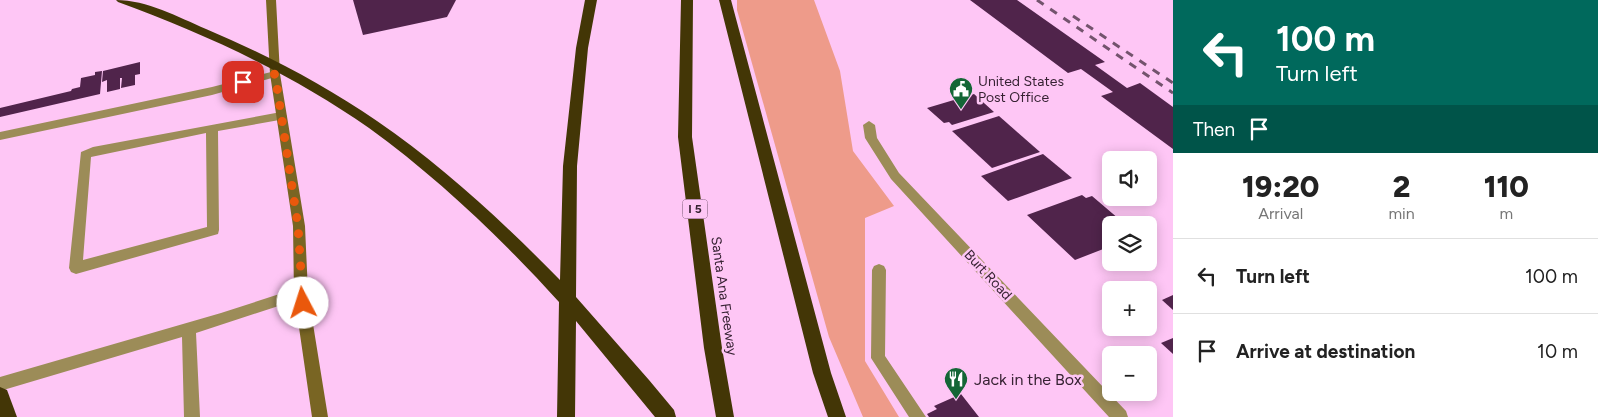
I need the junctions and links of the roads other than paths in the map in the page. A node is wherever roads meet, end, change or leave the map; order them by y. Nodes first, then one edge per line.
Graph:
1 (122, 0) edge
2 (271, 0) edge
3 (590, 0) edge
4 (687, 0) edge
5 (725, 0) edge
6 (275, 74) junction
7 (281, 116) junction
8 (869, 125) dead end
9 (212, 128) junction
10 (0, 136) edge
11 (879, 270) dead end
12 (301, 292) junction
13 (189, 329) junction
14 (0, 384) edge
15 (0, 396) edge
16 (8, 417) edge
17 (192, 417) edge
18 (320, 417) edge
19 (566, 417) edge
20 (666, 417) edge
21 (725, 417) edge
22 (837, 417) edge
23 (918, 417) edge
24 (1120, 417) edge

1 - 20 highway
2 - 6 main road
3 - 19 highway
4 - 21 highway, Santa Ana Freeway / I 5
5 - 22 highway
6 - 7 main road
6 - 10 street
7 - 9 street
7 - 12 main road
8 - 24 street, Burt Road
9 - 9 street
11 - 23 street
12 - 13 street
12 - 18 main road
13 - 14 street
13 - 17 street
15 - 16 highway

